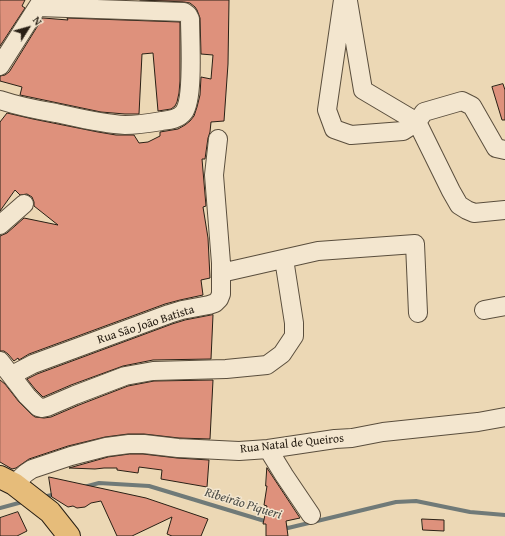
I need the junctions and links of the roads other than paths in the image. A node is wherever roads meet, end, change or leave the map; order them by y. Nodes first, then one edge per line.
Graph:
1 (343, 0) edge
2 (348, 0) edge
3 (40, 3) edge
4 (0, 66) edge
5 (0, 100) edge
6 (417, 122) junction
7 (218, 139) dead end
8 (505, 150) edge
9 (24, 204) dead end
10 (505, 210) edge
11 (0, 225) edge
12 (284, 258) junction
13 (221, 273) junction
14 (505, 306) edge
15 (484, 310) dead end
16 (418, 313) dead end
17 (0, 361) edge
18 (12, 376) junction
19 (505, 417) edge
20 (268, 449) junction
21 (11, 483) edge
22 (311, 515) dead end
23 (62, 534) edge

1 - 6 street
2 - 6 street
3 - 4 street
3 - 5 street
6 - 8 street
6 - 10 street
7 - 13 street, Rua São João Batista
9 - 11 street
12 - 13 street
12 - 16 street
12 - 18 street
13 - 18 street, Rua São João Batista
14 - 15 street
17 - 18 street
19 - 20 street, Rua Natal de Queiros
20 - 21 street, Rua Natal de Queiros
20 - 22 street
21 - 23 main road

